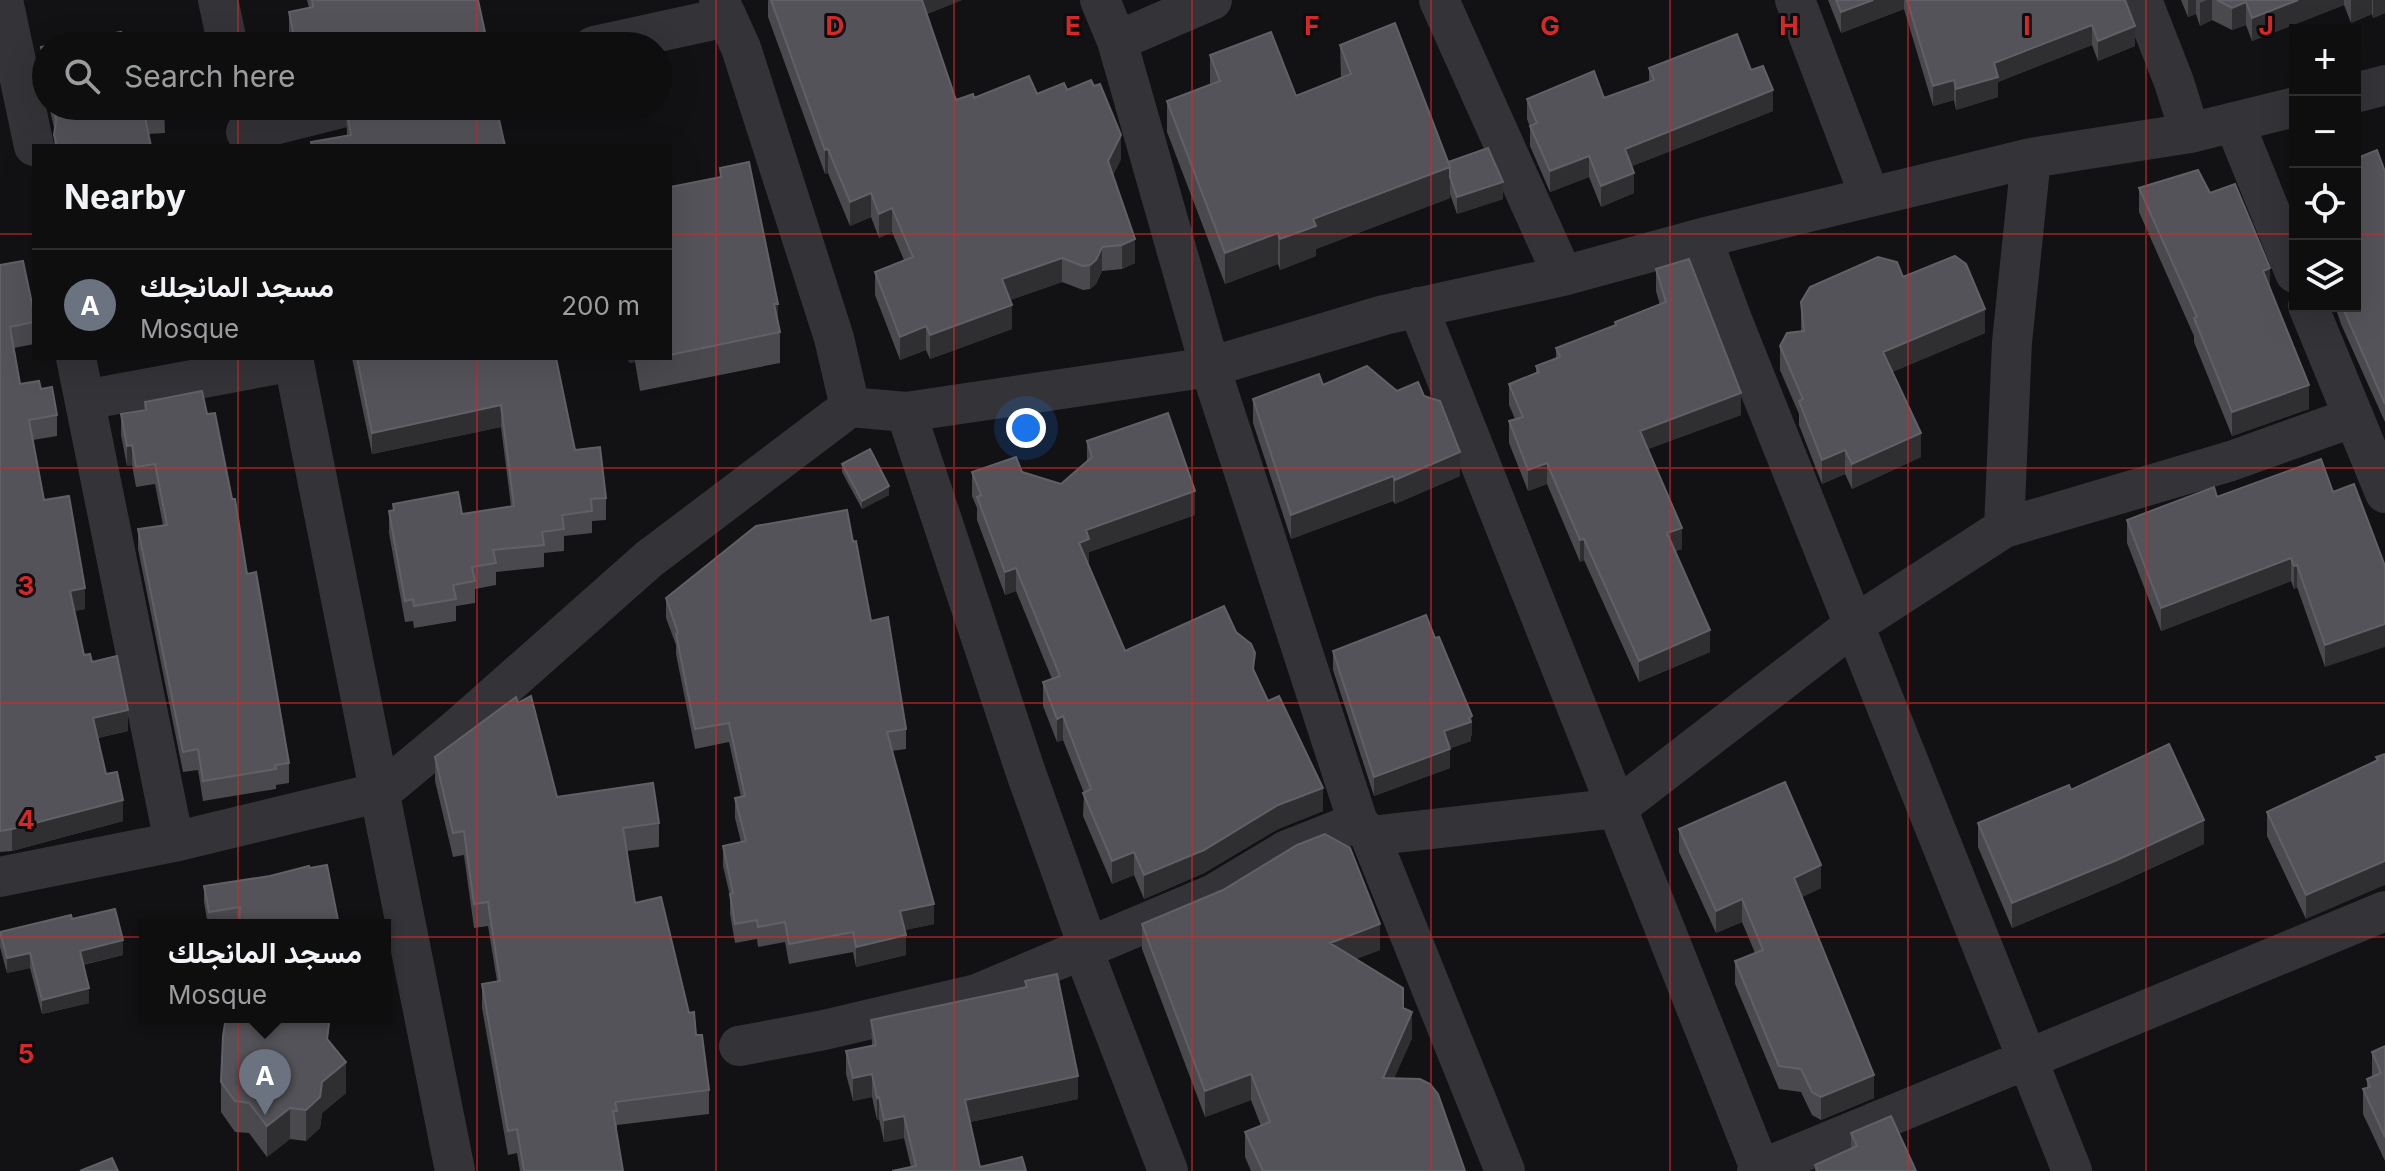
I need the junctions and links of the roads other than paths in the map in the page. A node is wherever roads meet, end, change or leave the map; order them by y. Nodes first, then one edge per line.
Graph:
1 (218, 0) edge
2 (1100, 0) edge
3 (1212, 0) edge
4 (1439, 0) edge
5 (1795, 0) edge
6 (2142, 0) edge
7 (723, 9) edge
8 (4, 17) edge
9 (225, 32) edge
10 (643, 32) edge
11 (1117, 41) junction
12 (2385, 85) edge
13 (2361, 91) edge
14 (2289, 108) edge
15 (283, 120) edge
16 (2234, 122) junction
17 (245, 128) edge
18 (2190, 133) junction
19 (34, 144) edge
20 (2031, 158) junction
21 (1870, 197) junction
22 (1702, 238) junction
23 (2289, 258) edge
24 (1563, 276) junction
25 (1418, 307) junction
26 (2310, 312) edge
27 (76, 360) edge
28 (289, 360) edge
29 (294, 360) edge
30 (1210, 367) junction
31 (85, 400) junction
32 (850, 407) junction
33 (906, 412) junction
34 (2354, 417) junction
35 (2385, 493) edge
36 (2004, 528) junction
37 (1854, 625) junction
38 (381, 792) junction
39 (1617, 808) junction
40 (1364, 829) junction
41 (174, 842) junction
42 (0, 877) edge
43 (2385, 911) edge
44 (1083, 950) junction
45 (739, 1046) dead end
46 (2027, 1059) junction
47 (455, 1171) edge
48 (1168, 1171) edge
49 (1505, 1171) edge
50 (1759, 1171) edge
51 (2072, 1171) edge

1 - 9 street
2 - 11 street
3 - 11 street
4 - 24 street
5 - 21 street
6 - 18 street
7 - 10 street
7 - 32 street
8 - 19 street
11 - 30 street
12 - 13 street
14 - 16 street
15 - 17 street
16 - 18 street
16 - 23 street
18 - 20 street
20 - 21 street
20 - 36 street
21 - 22 street
22 - 24 street
22 - 37 street
24 - 25 street
25 - 30 street
25 - 39 street
26 - 34 street
27 - 31 street
28 - 31 street
29 - 38 street
30 - 33 street
30 - 40 street
31 - 41 street
32 - 33 street
32 - 38 street
33 - 44 street
34 - 35 street
34 - 36 street
36 - 37 street
37 - 39 street
37 - 46 street
38 - 41 street
38 - 47 street
39 - 40 street
39 - 50 street
40 - 44 street
40 - 49 street
41 - 42 street
43 - 46 street
44 - 45 street
44 - 48 street
46 - 50 street
46 - 51 street

